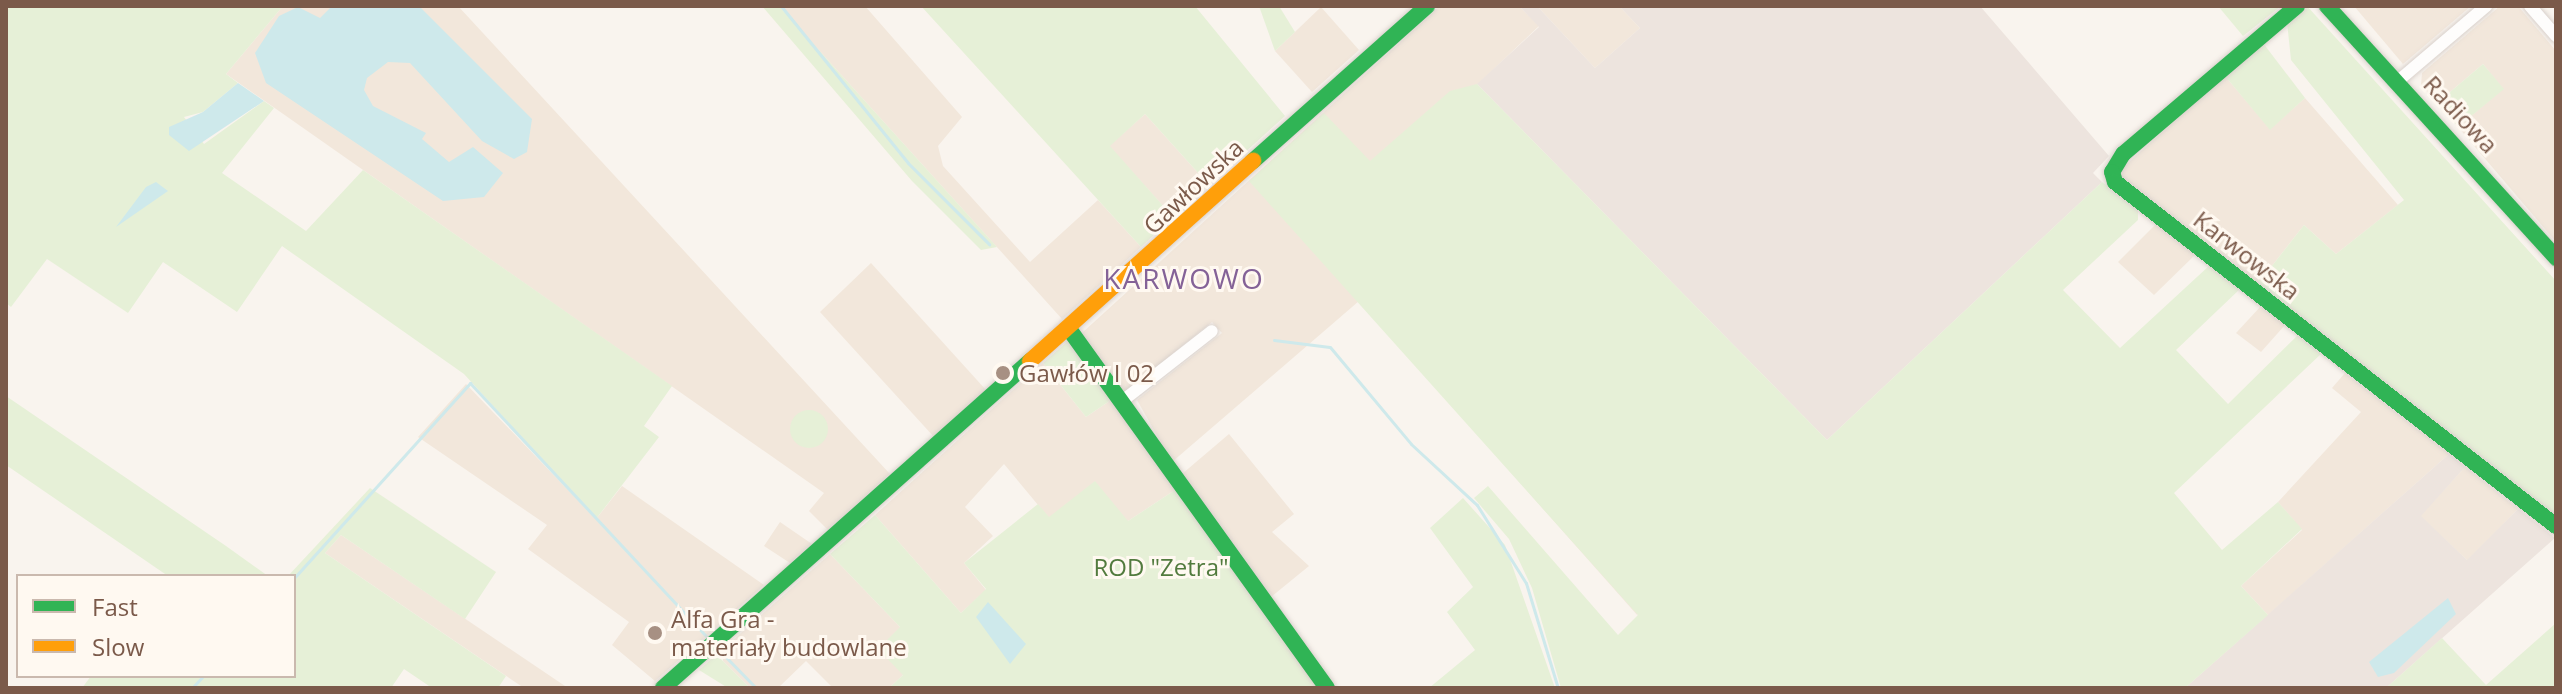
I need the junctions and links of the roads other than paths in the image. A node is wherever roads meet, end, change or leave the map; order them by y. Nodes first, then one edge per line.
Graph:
1 (1427, 6) edge
2 (2297, 6) edge
3 (2327, 6) edge
4 (2486, 6) edge
5 (2530, 6) edge
6 (2556, 36) edge
7 (2398, 81) junction
8 (2556, 258) edge
9 (1069, 329) junction
10 (1212, 331) dead end
11 (1121, 402) junction
12 (2556, 526) edge
13 (663, 688) edge
14 (1327, 688) edge

1 - 9 street, Gawłowska
2 - 12 street, Karwowska
3 - 7 street, Radiowa
4 - 7 street
5 - 6 street
7 - 8 street, Radiowa
9 - 11 street
9 - 13 street, Gawłowska
10 - 11 street
11 - 14 street

